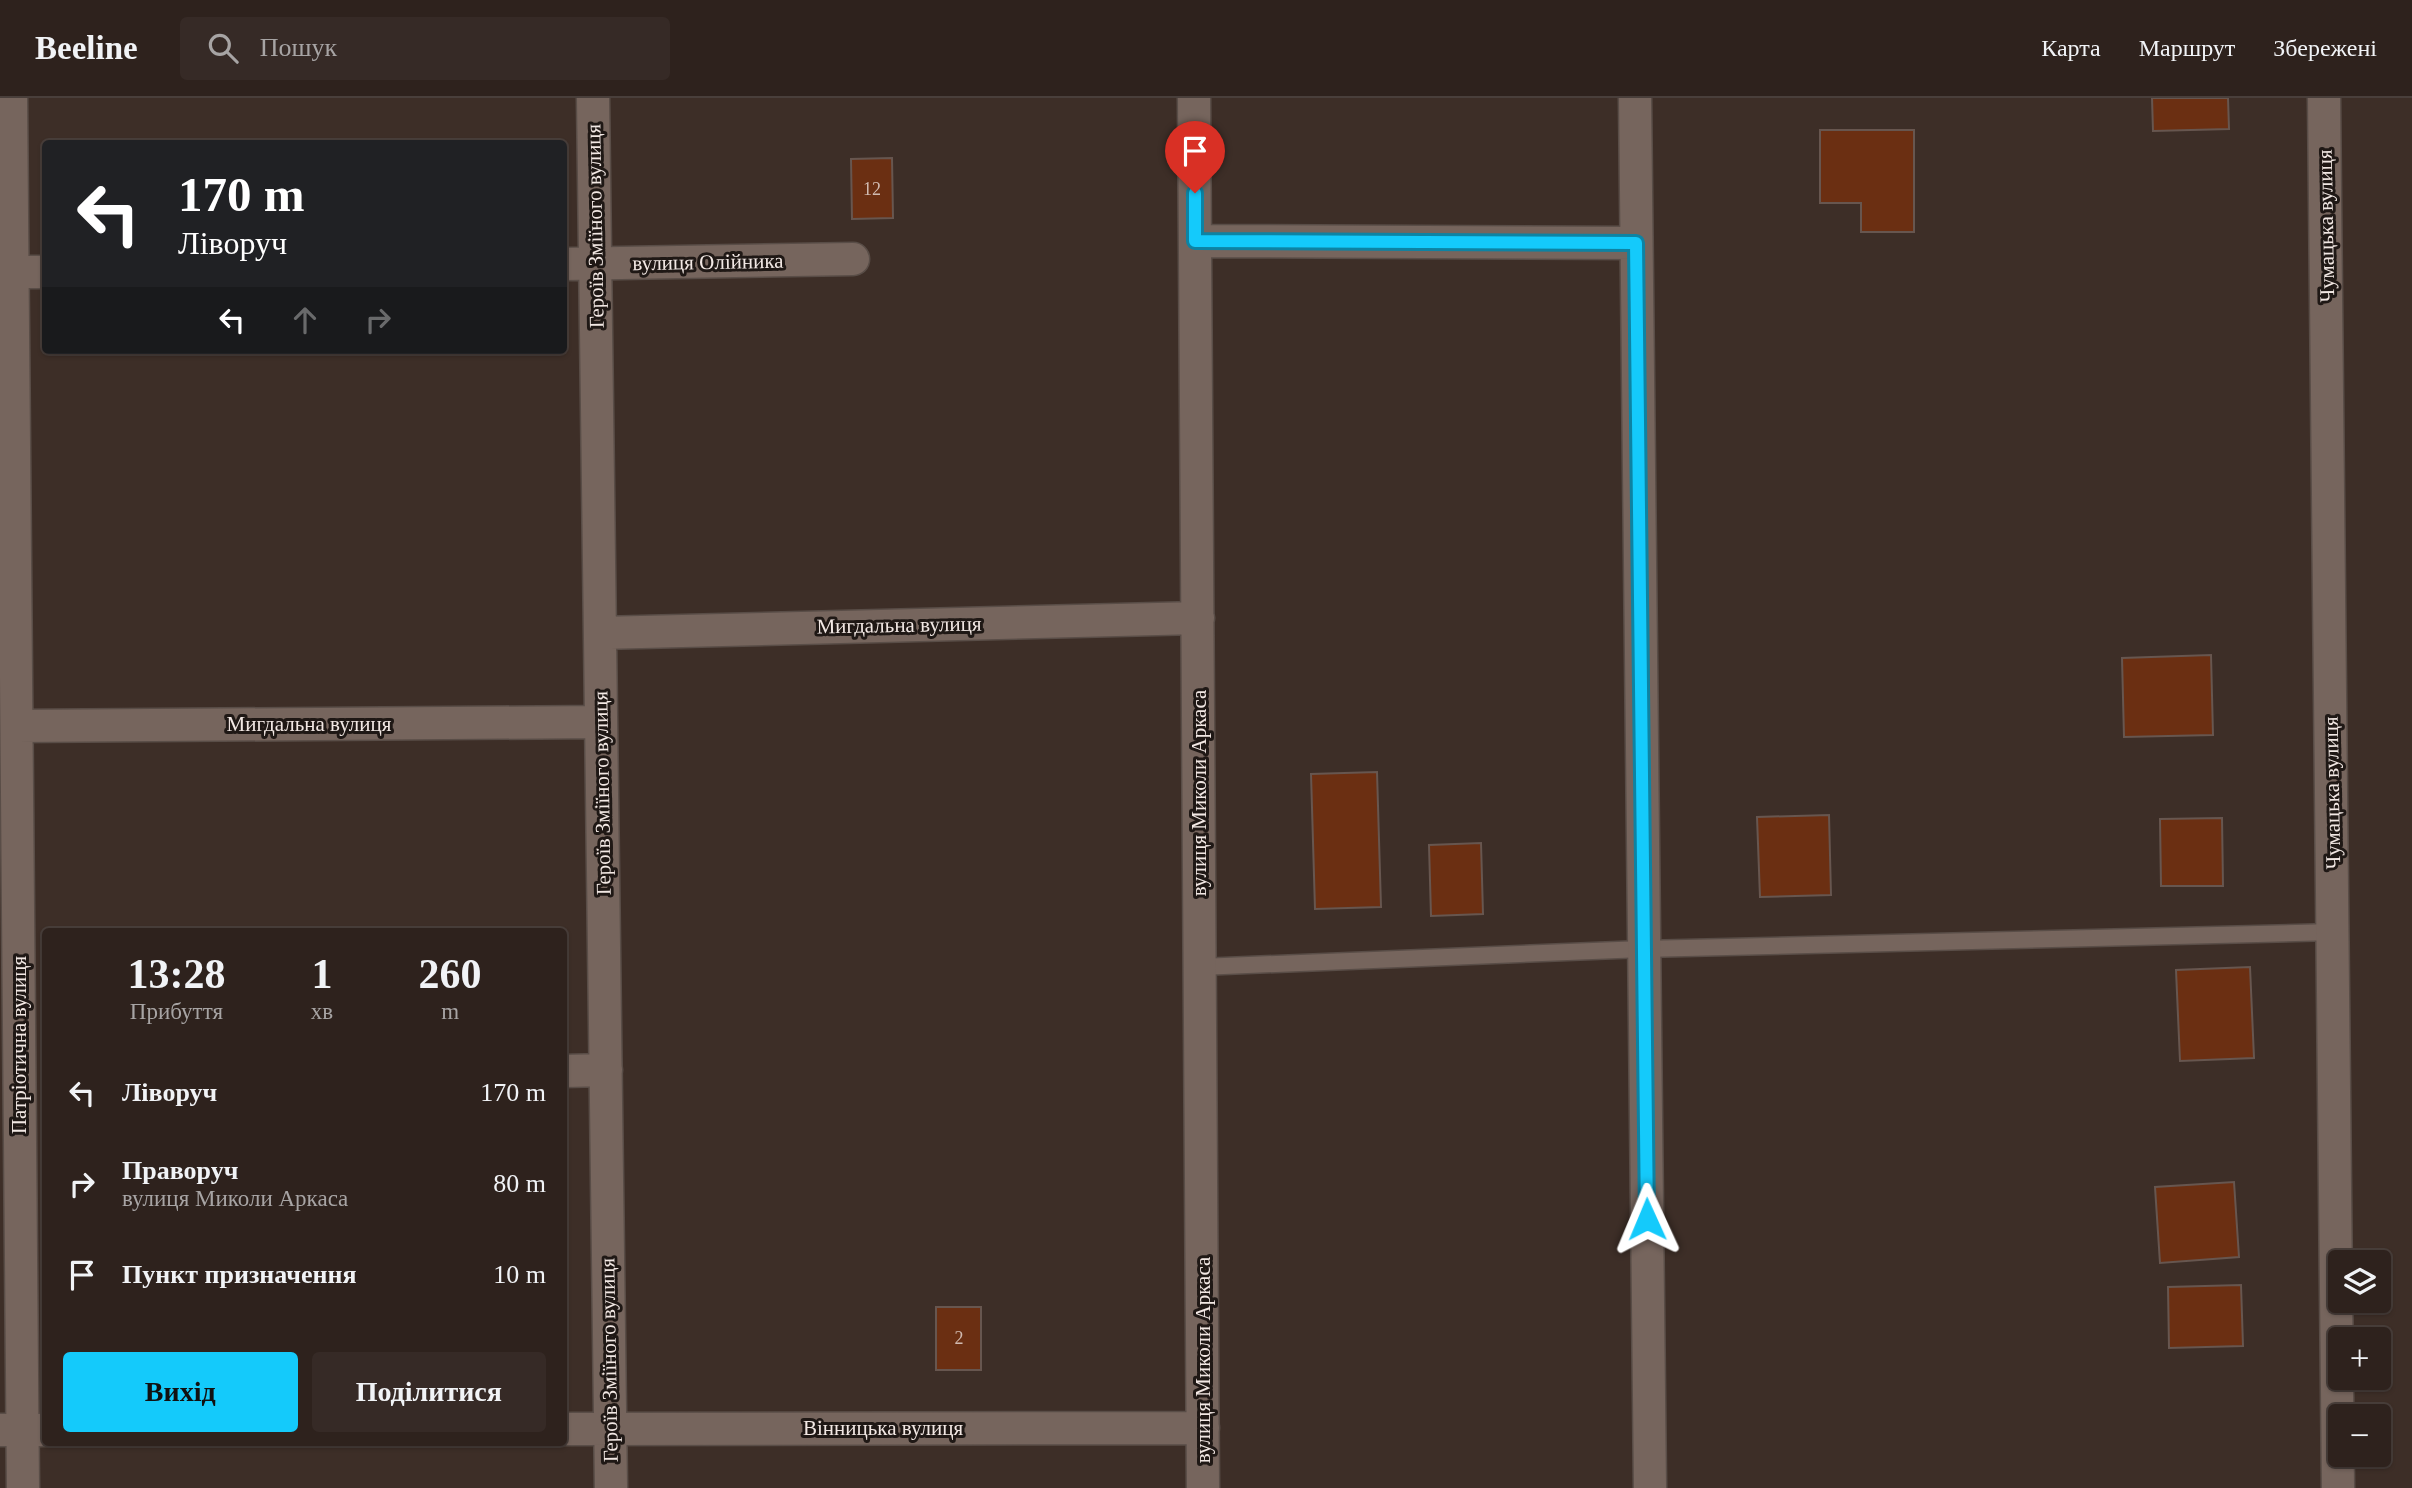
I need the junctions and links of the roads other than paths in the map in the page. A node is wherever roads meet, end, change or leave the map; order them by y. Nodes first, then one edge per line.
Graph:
1 (11, 98) edge
2 (593, 98) edge
3 (1194, 98) edge
4 (1635, 98) edge
5 (2324, 98) edge
6 (1195, 241) junction
7 (1636, 243) junction
8 (853, 259) dead end
9 (595, 263) junction
10 (567, 264) edge
11 (6, 272) edge
12 (42, 272) edge
13 (1198, 618) junction
14 (600, 633) junction
15 (8, 644) edge
16 (601, 722) junction
17 (16, 726) junction
18 (2333, 932) junction
19 (1643, 949) junction
20 (1200, 967) junction
21 (9, 1022) edge
22 (606, 1070) junction
23 (567, 1071) edge
24 (32, 1080) edge
25 (1203, 1428) junction
26 (567, 1429) edge
27 (610, 1429) junction
28 (23, 1430) edge
29 (23, 1488) edge
30 (611, 1488) edge
31 (1203, 1488) edge
32 (1650, 1488) edge
33 (2338, 1488) edge

1 - 11 street, Патріотична вулиця
2 - 9 street, Героїв Зміїного вулиця
3 - 6 street, вулиця Миколи Аркаса
4 - 7 street
5 - 18 street, Чумацька вулиця
6 - 7 street
6 - 13 street, вулиця Миколи Аркаса
7 - 19 street
8 - 9 street, вулиця Олійника
9 - 10 street, вулиця Олійника
9 - 14 street, Героїв Зміїного вулиця
11 - 12 street
11 - 15 street, Патріотична вулиця
13 - 14 street, Мигдальна вулиця
13 - 20 street, вулиця Миколи Аркаса
14 - 16 street, Героїв Зміїного вулиця
15 - 17 street, Патріотична вулиця
16 - 17 street, Мигдальна вулиця
16 - 22 street, Героїв Зміїного вулиця
17 - 21 street, Патріотична вулиця
18 - 19 lane
18 - 33 street, Чумацька вулиця
19 - 20 lane
19 - 32 street
20 - 25 street, вулиця Миколи Аркаса
21 - 24 street, Патріотична вулиця
22 - 23 street
22 - 27 street, Героїв Зміїного вулиця
24 - 28 street, Патріотична вулиця
25 - 27 street, Вінницька вулиця
25 - 31 street, вулиця Миколи Аркаса
26 - 27 street, Вінницька вулиця
27 - 30 street, Героїв Зміїного вулиця
28 - 29 street, Патріотична вулиця

